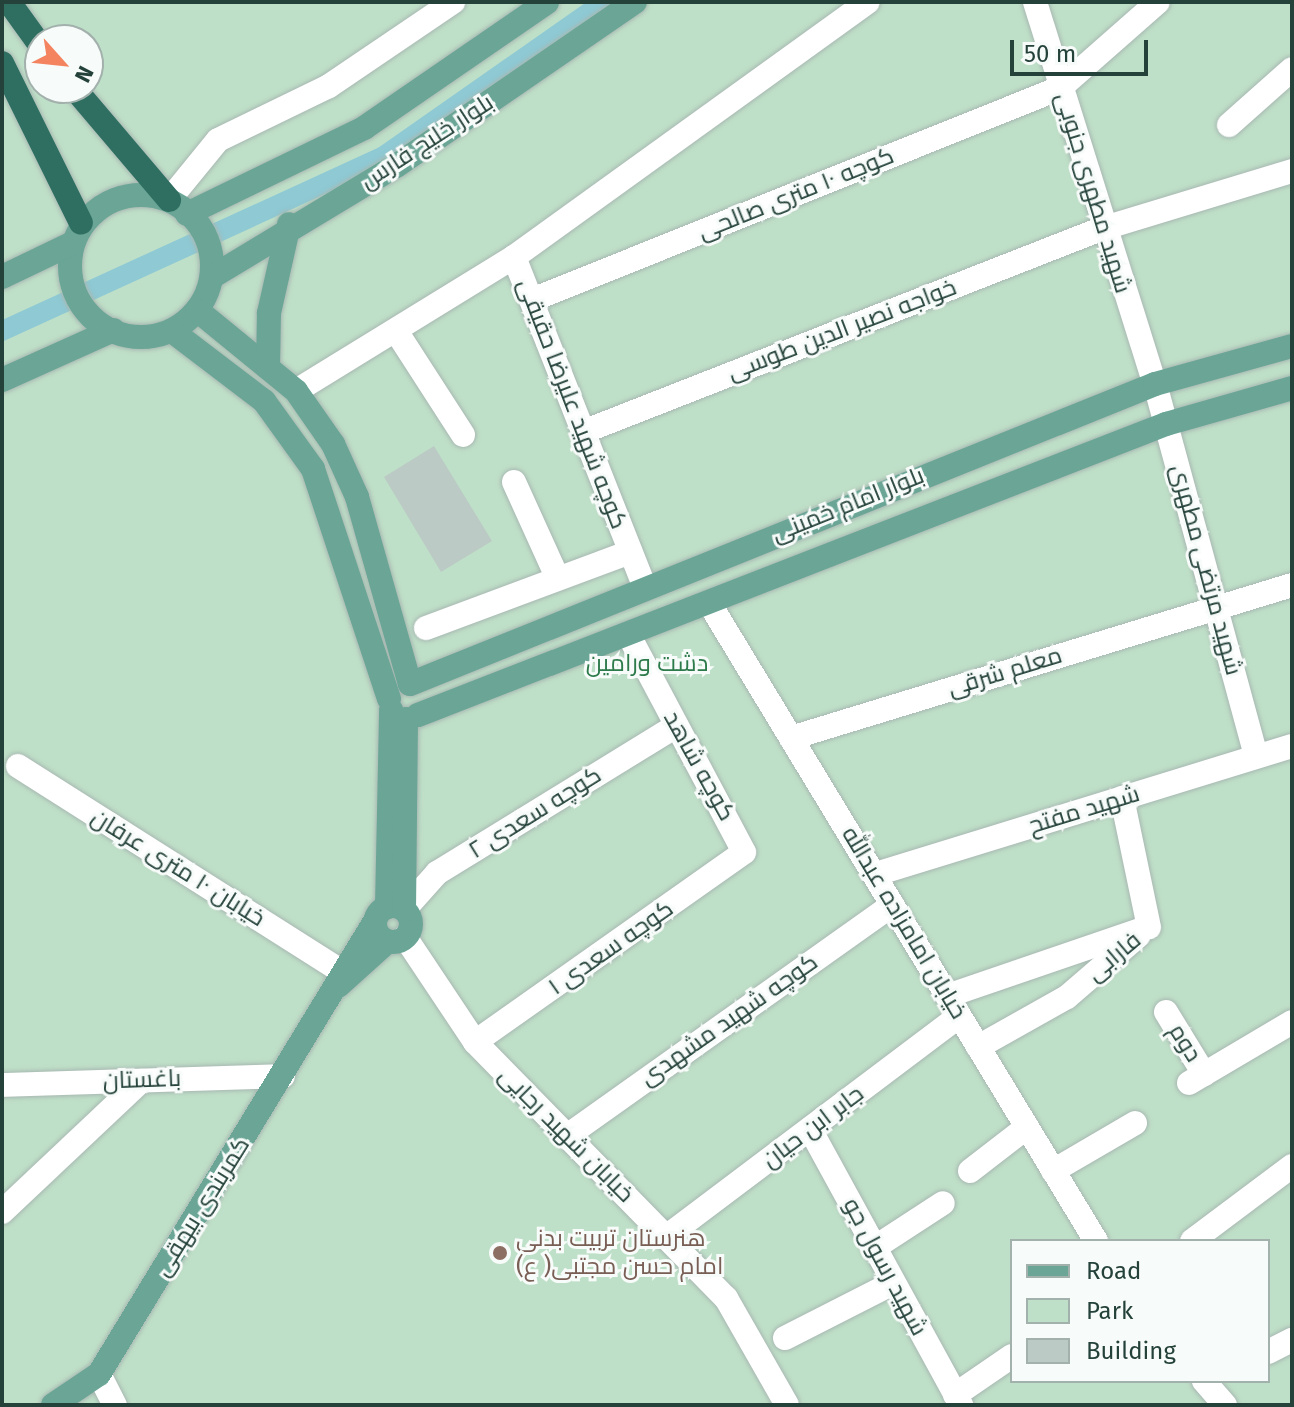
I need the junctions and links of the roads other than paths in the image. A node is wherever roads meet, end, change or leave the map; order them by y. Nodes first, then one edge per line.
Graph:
1 (9, 2) edge
2 (453, 2) edge
3 (547, 2) edge
4 (635, 2) edge
5 (868, 2) edge
6 (1035, 2) edge
7 (1158, 2) edge
8 (25, 24) edge
9 (2, 63) edge
10 (1292, 69) edge
11 (1060, 88) junction
12 (88, 104) edge
13 (1229, 125) dead end
14 (1292, 171) edge
15 (191, 224) junction
16 (289, 224) junction
17 (1101, 229) junction
18 (76, 234) junction
19 (514, 257) junction
20 (215, 275) junction
21 (2, 277) edge
22 (532, 300) junction
23 (197, 310) junction
24 (113, 330) junction
25 (172, 331) junction
26 (398, 334) junction
27 (1292, 346) edge
28 (268, 368) junction
29 (2, 380) edge
30 (1155, 384) junction
31 (1292, 388) edge
32 (296, 391) junction
33 (1166, 424) junction
34 (583, 432) junction
35 (463, 435) dead end
36 (514, 482) dead end
37 (630, 552) junction
38 (557, 577) junction
39 (1292, 585) edge
40 (644, 586) junction
41 (711, 606) junction
42 (1219, 607) junction
43 (426, 628) dead end
44 (630, 638) junction
45 (410, 684) junction
46 (401, 711) junction
47 (676, 726) junction
48 (791, 738) junction
49 (1292, 746) edge
50 (1256, 756) junction
51 (18, 766) dead end
52 (1122, 798) junction
53 (744, 852) joint
54 (876, 874) junction
55 (892, 905) junction
56 (391, 923) junction
57 (1149, 927) junction
58 (334, 980) junction
59 (953, 1006) junction
60 (1166, 1012) dead end
61 (1292, 1022) edge
62 (475, 1042) junction
63 (978, 1047) junction
64 (283, 1076) junction
65 (141, 1081) junction
66 (2, 1085) edge
67 (1135, 1123) dead end
68 (1027, 1127) junction
69 (810, 1129) junction
70 (567, 1136) junction
71 (1292, 1166) edge
72 (970, 1171) dead end
73 (1053, 1171) junction
74 (943, 1203) dead end
75 (2, 1212) edge
76 (666, 1237) junction
77 (1095, 1239) edge
78 (1195, 1239) edge
79 (874, 1248) junction
80 (891, 1284) junction
81 (785, 1338) dead end
82 (1292, 1340) edge
83 (1270, 1351) edge
84 (1010, 1358) edge
85 (99, 1374) junction
86 (1208, 1383) edge
87 (958, 1400) edge
88 (53, 1405) edge
89 (115, 1405) edge
90 (787, 1405) edge
91 (1225, 1405) edge

1 - 8 highway
2 - 15 street
3 - 15 main road, بلوار خلیج فارس
4 - 16 main road, بلوار خلیج فارس
5 - 19 street
6 - 11 street, شهید مطهری جنوبی
7 - 11 street, کوچه ۱۰ متری صالحی
9 - 18 highway
10 - 13 street
11 - 17 street, شهید مطهری جنوبی
11 - 22 street, کوچه ۱۰ متری صالحی
12 - 15 highway
14 - 17 street, خواجه نصیر الدین طوسی
15 - 18 main road
15 - 20 main road
16 - 20 main road, بلوار خلیج فارس
16 - 28 main road
17 - 30 street, شهید مطهری جنوبی
17 - 34 street, خواجه نصیر الدین طوسی
18 - 21 main road
18 - 24 main road
19 - 22 street, کوچه شهید علیرضا حقیقی
19 - 26 street
20 - 23 main road
22 - 34 street, کوچه شهید علیرضا حقیقی
23 - 25 main road
23 - 28 main road
24 - 25 main road
24 - 29 main road
25 - 46 main road
26 - 32 street
26 - 35 street
27 - 30 main road, بلوار امام خمینی
28 - 32 main road
30 - 33 street, شهید مرتضی مطهری
30 - 40 main road, بلوار امام خمینی
31 - 33 main road, بلوار امام خمینی
32 - 45 main road
33 - 41 main road, بلوار امام خمینی
33 - 42 street, شهید مرتضی مطهری
34 - 37 street, کوچه شهید علیرضا حقیقی
36 - 38 street
37 - 38 street
37 - 40 street, کوچه شهید علیرضا حقیقی
38 - 43 street
39 - 42 street, معلم شرقی
40 - 45 main road, بلوار امام خمینی
41 - 44 main road, بلوار امام خمینی
41 - 48 street, خیابان امامزاده عبدالله
42 - 48 street, معلم شرقی
42 - 50 street, شهید مرتضی مطهری
44 - 46 main road, بلوار امام خمینی
44 - 47 street, کوچه شاهد
45 - 46 main road
46 - 56 main road
47 - 53 street, کوچه شاهد
47 - 56 street, کوچه سعدی ۲
48 - 54 street, خیابان امامزاده عبدالله
49 - 50 street, شهید مفتح
50 - 52 street, شهید مفتح
51 - 58 street, خیابان ۱۰ متری عرفان
52 - 54 street, شهید مفتح
52 - 57 street
53 - 62 street, کوچه سعدی ۱
54 - 55 street, خیابان امامزاده عبدالله
55 - 59 street, خیابان امامزاده عبدالله
55 - 70 street, کوچه شهید مشهدی
56 - 58 main road, کمربندی بیهقی
56 - 62 street, خیابان شهید رجایی
57 - 59 street, فارابی
57 - 63 street, فارابی
58 - 64 main road, کمربندی بیهقی
59 - 63 street, خیابان امامزاده عبدالله
59 - 69 street, جابر ابن حیان
60 - 61 street, دوم
62 - 70 street, خیابان شهید رجایی
63 - 68 street, خیابان امامزاده عبدالله
64 - 65 street, باغستان
64 - 85 main road, کمربندی بیهقی
65 - 66 street, باغستان
65 - 75 street
67 - 73 street
68 - 72 street
68 - 73 street, خیابان امامزاده عبدالله
69 - 76 street, جابر ابن حیان
69 - 79 street, شهید رسول جو
70 - 76 street, خیابان شهید رجایی
71 - 78 street
73 - 77 street, خیابان امامزاده عبدالله
74 - 79 street
76 - 90 street, خیابان شهید رجایی
79 - 80 street, شهید رسول جو
80 - 81 street
80 - 87 street, شهید رسول جو
82 - 83 street
84 - 87 street
85 - 88 main road, کمربندی بیهقی
85 - 89 street
86 - 91 street

